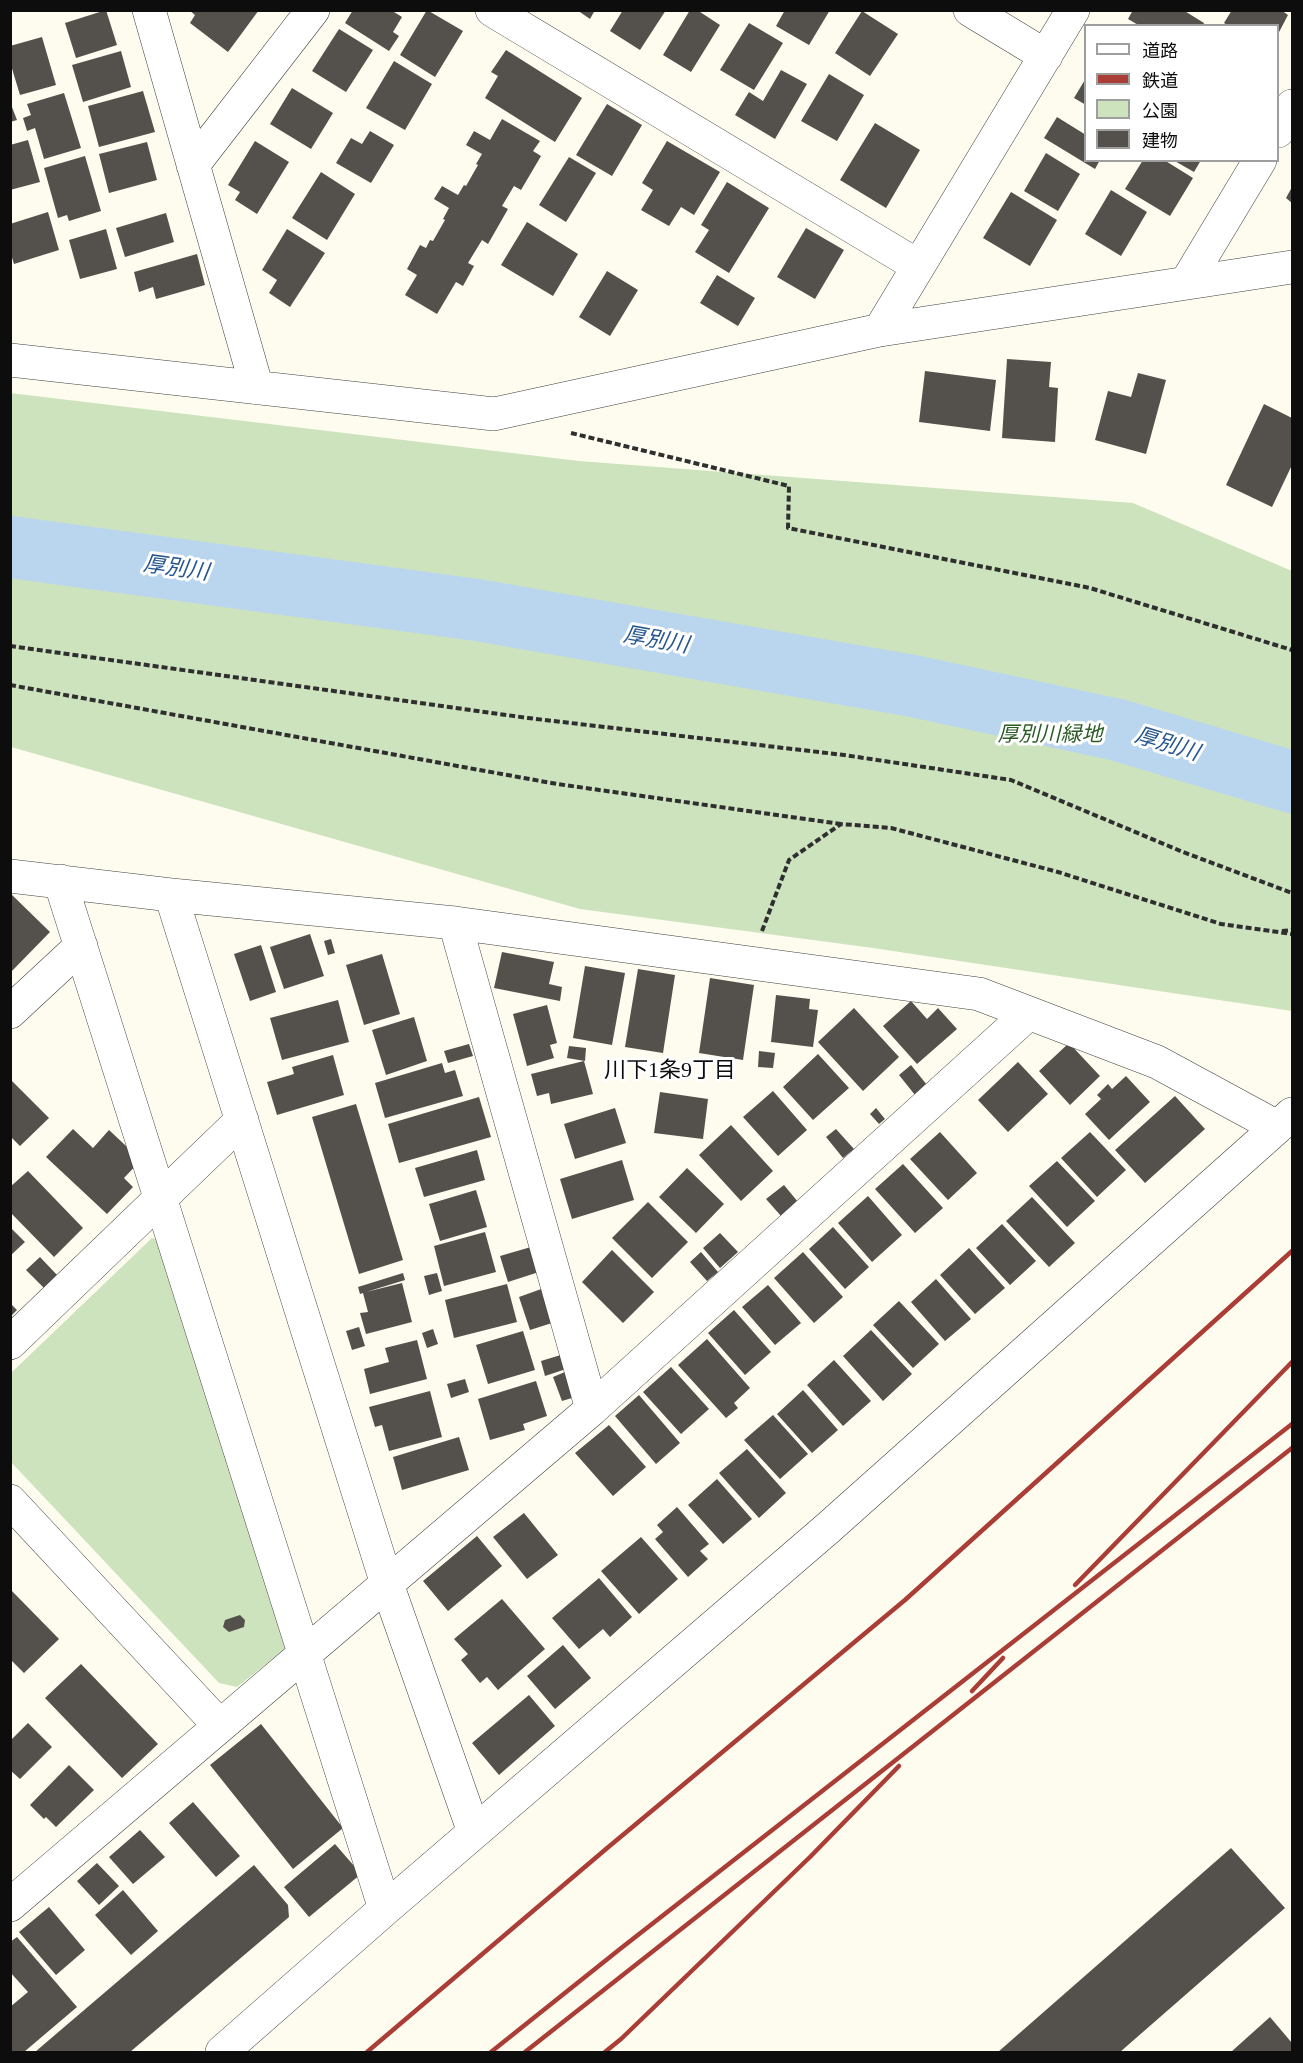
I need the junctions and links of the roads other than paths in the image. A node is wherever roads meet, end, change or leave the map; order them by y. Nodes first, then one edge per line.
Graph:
1 (149, 10) edge
2 (313, 10) edge
3 (492, 10) edge
4 (970, 10) edge
5 (1073, 10) edge
6 (1046, 56) junction
7 (1293, 106) edge
8 (1279, 129) edge
9 (1259, 162) edge
10 (193, 165) junction
11 (918, 266) junction
12 (1293, 267) edge
13 (1186, 283) junction
14 (880, 330) junction
15 (10, 360) edge
16 (257, 388) junction
17 (10, 876) edge
18 (60, 881) junction
19 (171, 895) junction
20 (455, 922) junction
21 (81, 946) junction
22 (10, 1012) edge
23 (1029, 1013) junction
24 (242, 1120) junction
25 (1285, 1121) edge
26 (160, 1199) junction
27 (10, 1343) edge
28 (592, 1409) junction
29 (10, 1501) edge
30 (387, 1584) junction
31 (305, 1655) junction
32 (219, 1725) junction
33 (474, 1832) junction
34 (17, 1888) edge
35 (385, 1909) junction
36 (222, 2052) edge

1 - 10 street
2 - 10 street
3 - 11 street
4 - 6 street
5 - 6 street
6 - 11 street
7 - 8 street
9 - 13 street
10 - 16 street
11 - 14 street
12 - 13 street
13 - 14 street
14 - 16 street
15 - 16 street
17 - 18 street
18 - 19 street
18 - 21 street
19 - 20 street
19 - 24 street
20 - 23 street
20 - 28 street
21 - 22 street
21 - 26 street
23 - 25 street
23 - 28 street
24 - 26 street
24 - 30 street
25 - 33 street
26 - 27 street
26 - 31 street
28 - 30 street
29 - 32 street
30 - 31 street
30 - 33 street
31 - 32 street
31 - 35 street
32 - 34 street
33 - 35 street
35 - 36 street

